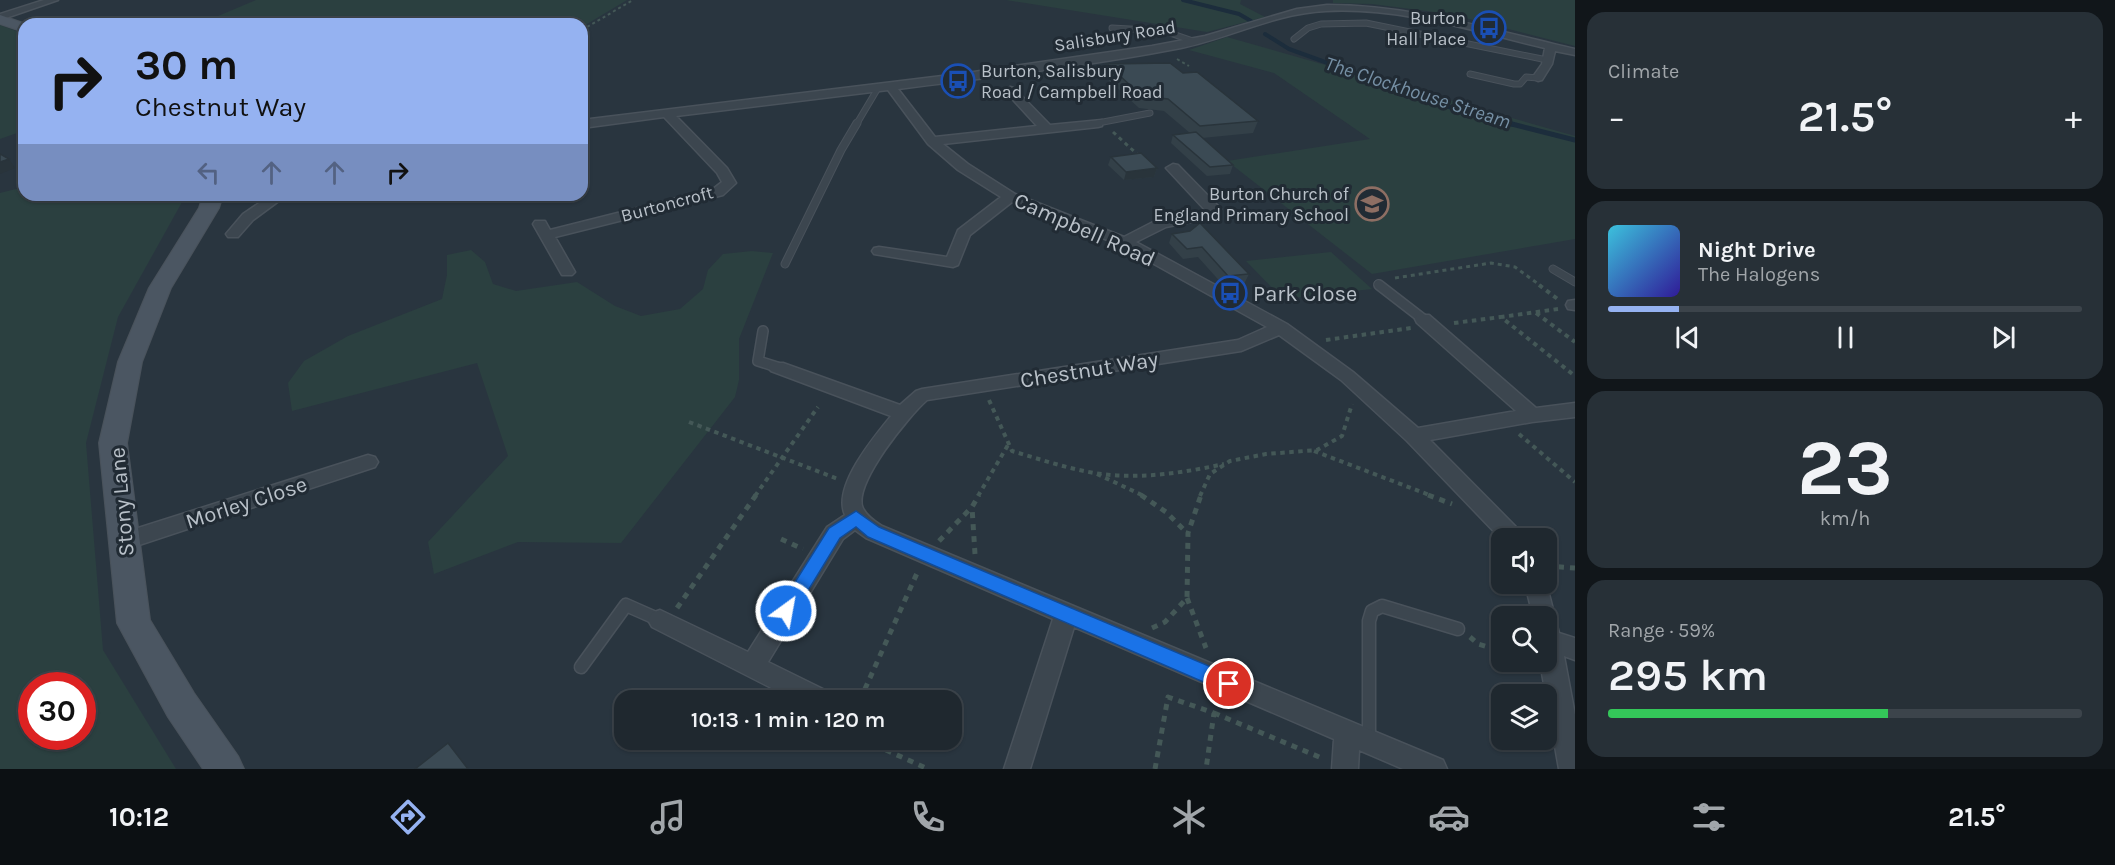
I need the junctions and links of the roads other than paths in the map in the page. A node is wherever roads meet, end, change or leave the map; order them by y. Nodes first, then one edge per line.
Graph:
1 (53, 0) edge
2 (0, 18) edge
3 (18, 26) edge
4 (1112, 28) dead end
5 (1294, 39) dead end
6 (1193, 41) junction
7 (1550, 47) junction
8 (1575, 52) edge
9 (1547, 60) junction
10 (1470, 74) dead end
11 (1538, 78) joint
12 (885, 88) junction
13 (1010, 90) dead end
14 (666, 113) junction
15 (1150, 113) edge
16 (588, 123) edge
17 (1101, 123) joint
18 (1046, 128) junction
19 (932, 141) junction
20 (1191, 166) dead end
21 (1010, 197) junction
22 (211, 201) edge
23 (271, 201) edge
24 (233, 234) dead end
25 (1125, 242) junction
26 (879, 251) dead end
27 (785, 264) dead end
28 (1553, 269) dead end
29 (567, 272) dead end
30 (1575, 282) edge
31 (1378, 284) road end
32 (1426, 322) joint
33 (1281, 328) junction
34 (763, 331) dead end
35 (777, 367) joint
36 (1575, 410) edge
37 (902, 413) junction
38 (1532, 415) junction
39 (1414, 436) junction
40 (368, 462) dead end
41 (856, 518) junction
42 (1503, 528) edge
43 (124, 541) junction
44 (1066, 615) junction
45 (663, 622) joint
46 (1458, 629) road end
47 (1557, 639) edge
48 (1575, 649) edge
49 (752, 666) junction
50 (581, 667) dead end
51 (1555, 672) edge
52 (800, 690) edge
53 (1358, 738) junction
54 (1345, 768) edge
55 (225, 769) edge
56 (1017, 769) edge
57 (1434, 769) edge
58 (1572, 769) edge

1 - 2 street
2 - 3 main road
4 - 6 lane
5 - 9 lane
6 - 7 street, Salisbury Road
6 - 12 street, Salisbury Road
7 - 8 street, Salisbury Road
7 - 9 street
9 - 11 street
10 - 11 lane
12 - 14 street, Salisbury Road
12 - 19 street, Campbell Road
12 - 27 lane
13 - 18 street
14 - 16 street, Salisbury Road
14 - 29 street, Burtoncroft
15 - 17 lane
17 - 18 street
18 - 19 street
19 - 21 street, Campbell Road
20 - 25 street
21 - 25 street, Campbell Road
21 - 26 street
22 - 43 main road, Stony Lane
23 - 24 street
25 - 33 street, Campbell Road
28 - 30 lane
31 - 32 lane
32 - 38 street
33 - 37 street, Chestnut Way
33 - 39 street, Campbell Road
34 - 35 lane
35 - 37 street
36 - 38 street
37 - 41 street, Chestnut Way
38 - 39 street
39 - 42 street, Campbell Road
40 - 43 street, Morley Close
41 - 44 street
41 - 49 street
43 - 55 main road, Stony Lane
44 - 53 street
44 - 56 street
45 - 49 street
45 - 50 lane
46 - 53 lane
47 - 48 street
49 - 52 street
51 - 58 street
53 - 54 street
53 - 57 street

